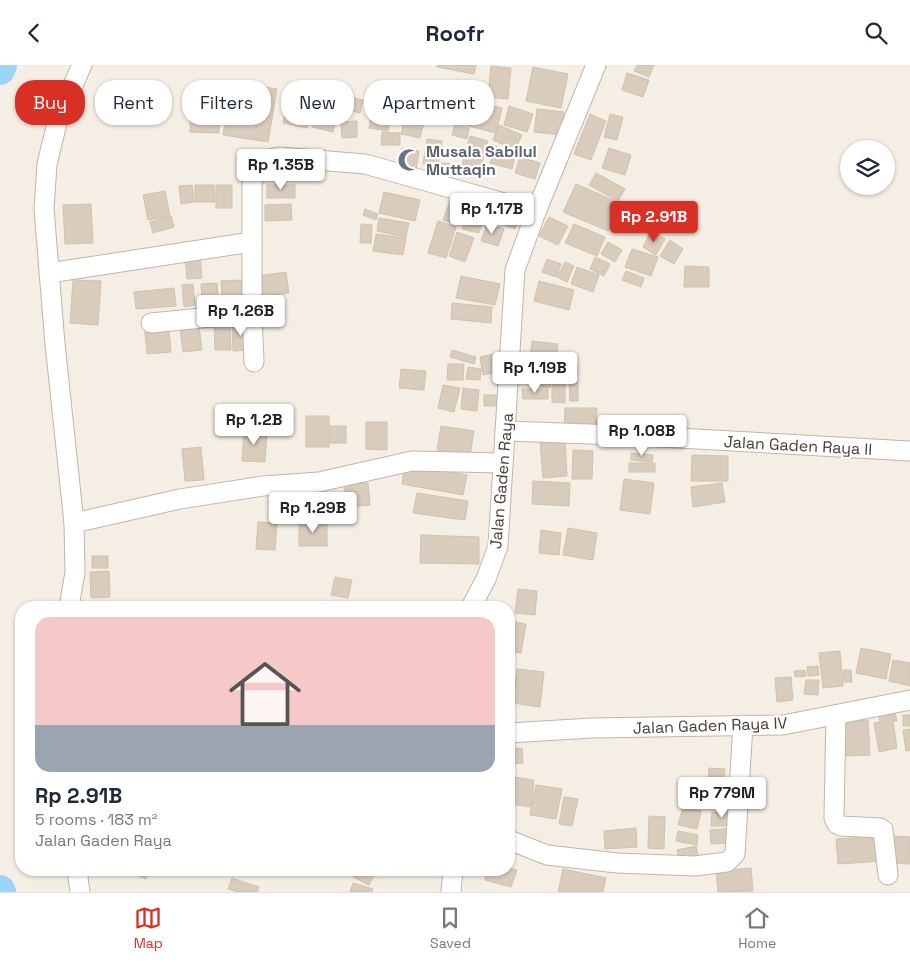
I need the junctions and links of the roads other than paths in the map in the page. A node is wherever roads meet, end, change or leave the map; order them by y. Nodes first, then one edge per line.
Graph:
1 (82, 65) edge
2 (596, 65) edge
3 (536, 212) junction
4 (252, 242) junction
5 (49, 273) junction
6 (252, 313) junction
7 (151, 323) dead end
8 (254, 362) dead end
9 (505, 431) junction
10 (910, 451) edge
11 (502, 463) junction
12 (74, 523) junction
13 (70, 601) edge
14 (474, 601) edge
15 (910, 700) edge
16 (836, 715) junction
17 (743, 725) junction
18 (515, 733) edge
19 (515, 842) edge
20 (888, 875) dead end
21 (79, 876) edge
22 (452, 876) edge
23 (80, 892) edge
24 (451, 892) edge

1 - 5 street
2 - 3 street, Jalan Gaden Raya
3 - 4 street
3 - 9 street, Jalan Gaden Raya
4 - 5 street
4 - 6 street
5 - 12 street
6 - 7 street
6 - 8 street
9 - 10 street, Jalan Gaden Raya II
9 - 11 street, Jalan Gaden Raya
11 - 12 street
11 - 14 street, Jalan Gaden Raya
12 - 13 street
15 - 16 street, Jalan Gaden Raya IV
16 - 17 street, Jalan Gaden Raya IV
16 - 20 street
17 - 18 street, Jalan Gaden Raya IV
17 - 19 street
21 - 23 street
22 - 24 street

